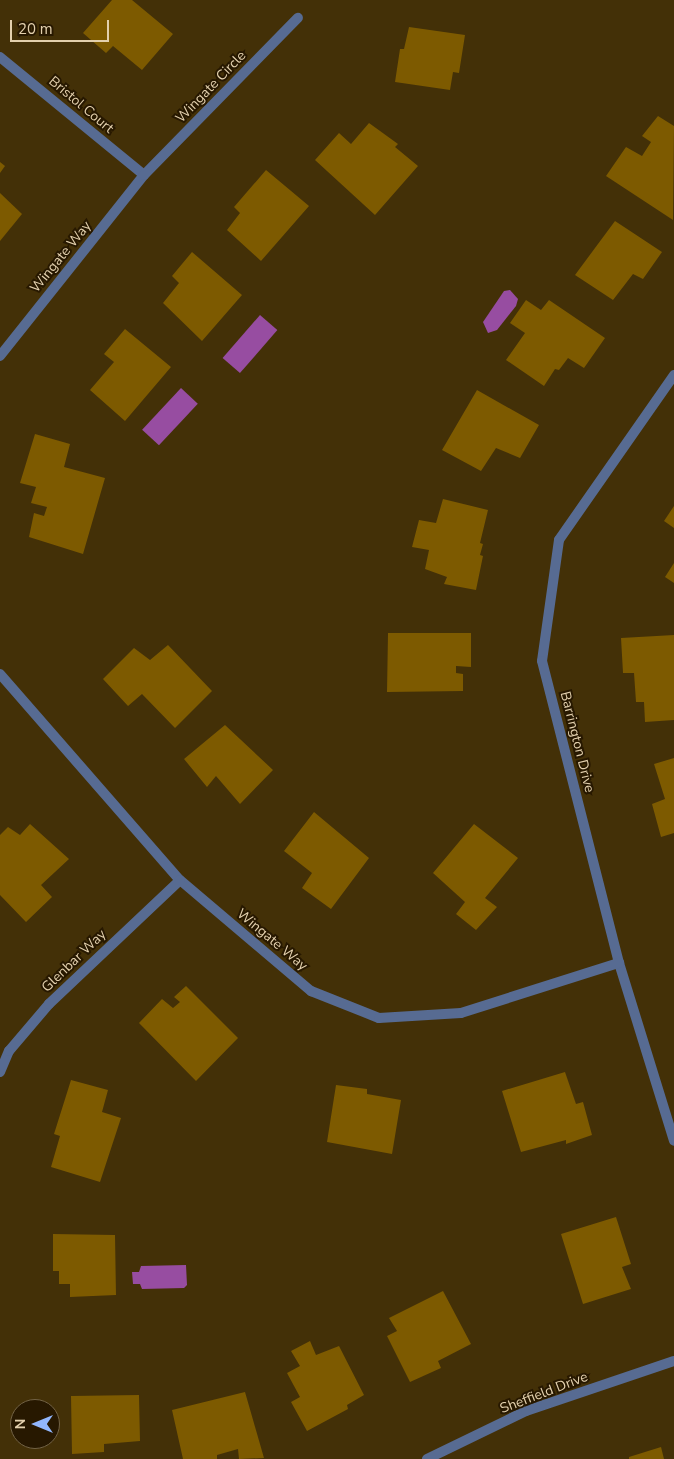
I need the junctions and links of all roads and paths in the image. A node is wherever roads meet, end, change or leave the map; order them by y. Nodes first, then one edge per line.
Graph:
1 (298, 18) dead end
2 (0, 56) edge
3 (144, 175) junction
4 (0, 356) edge
5 (674, 375) edge
6 (0, 674) edge
7 (180, 880) junction
8 (619, 963) junction
9 (0, 1072) edge
10 (674, 1141) edge
11 (674, 1361) edge
12 (427, 1459) edge

1 - 3 street, Wingate Circle
2 - 3 street, Bristol Court
3 - 4 street, Wingate Way
5 - 8 street, Barrington Drive
6 - 7 street, Wingate Way
7 - 8 street, Wingate Way
7 - 9 street, Glenbar Way
8 - 10 street, Barrington Drive
11 - 12 street, Sheffield Drive

